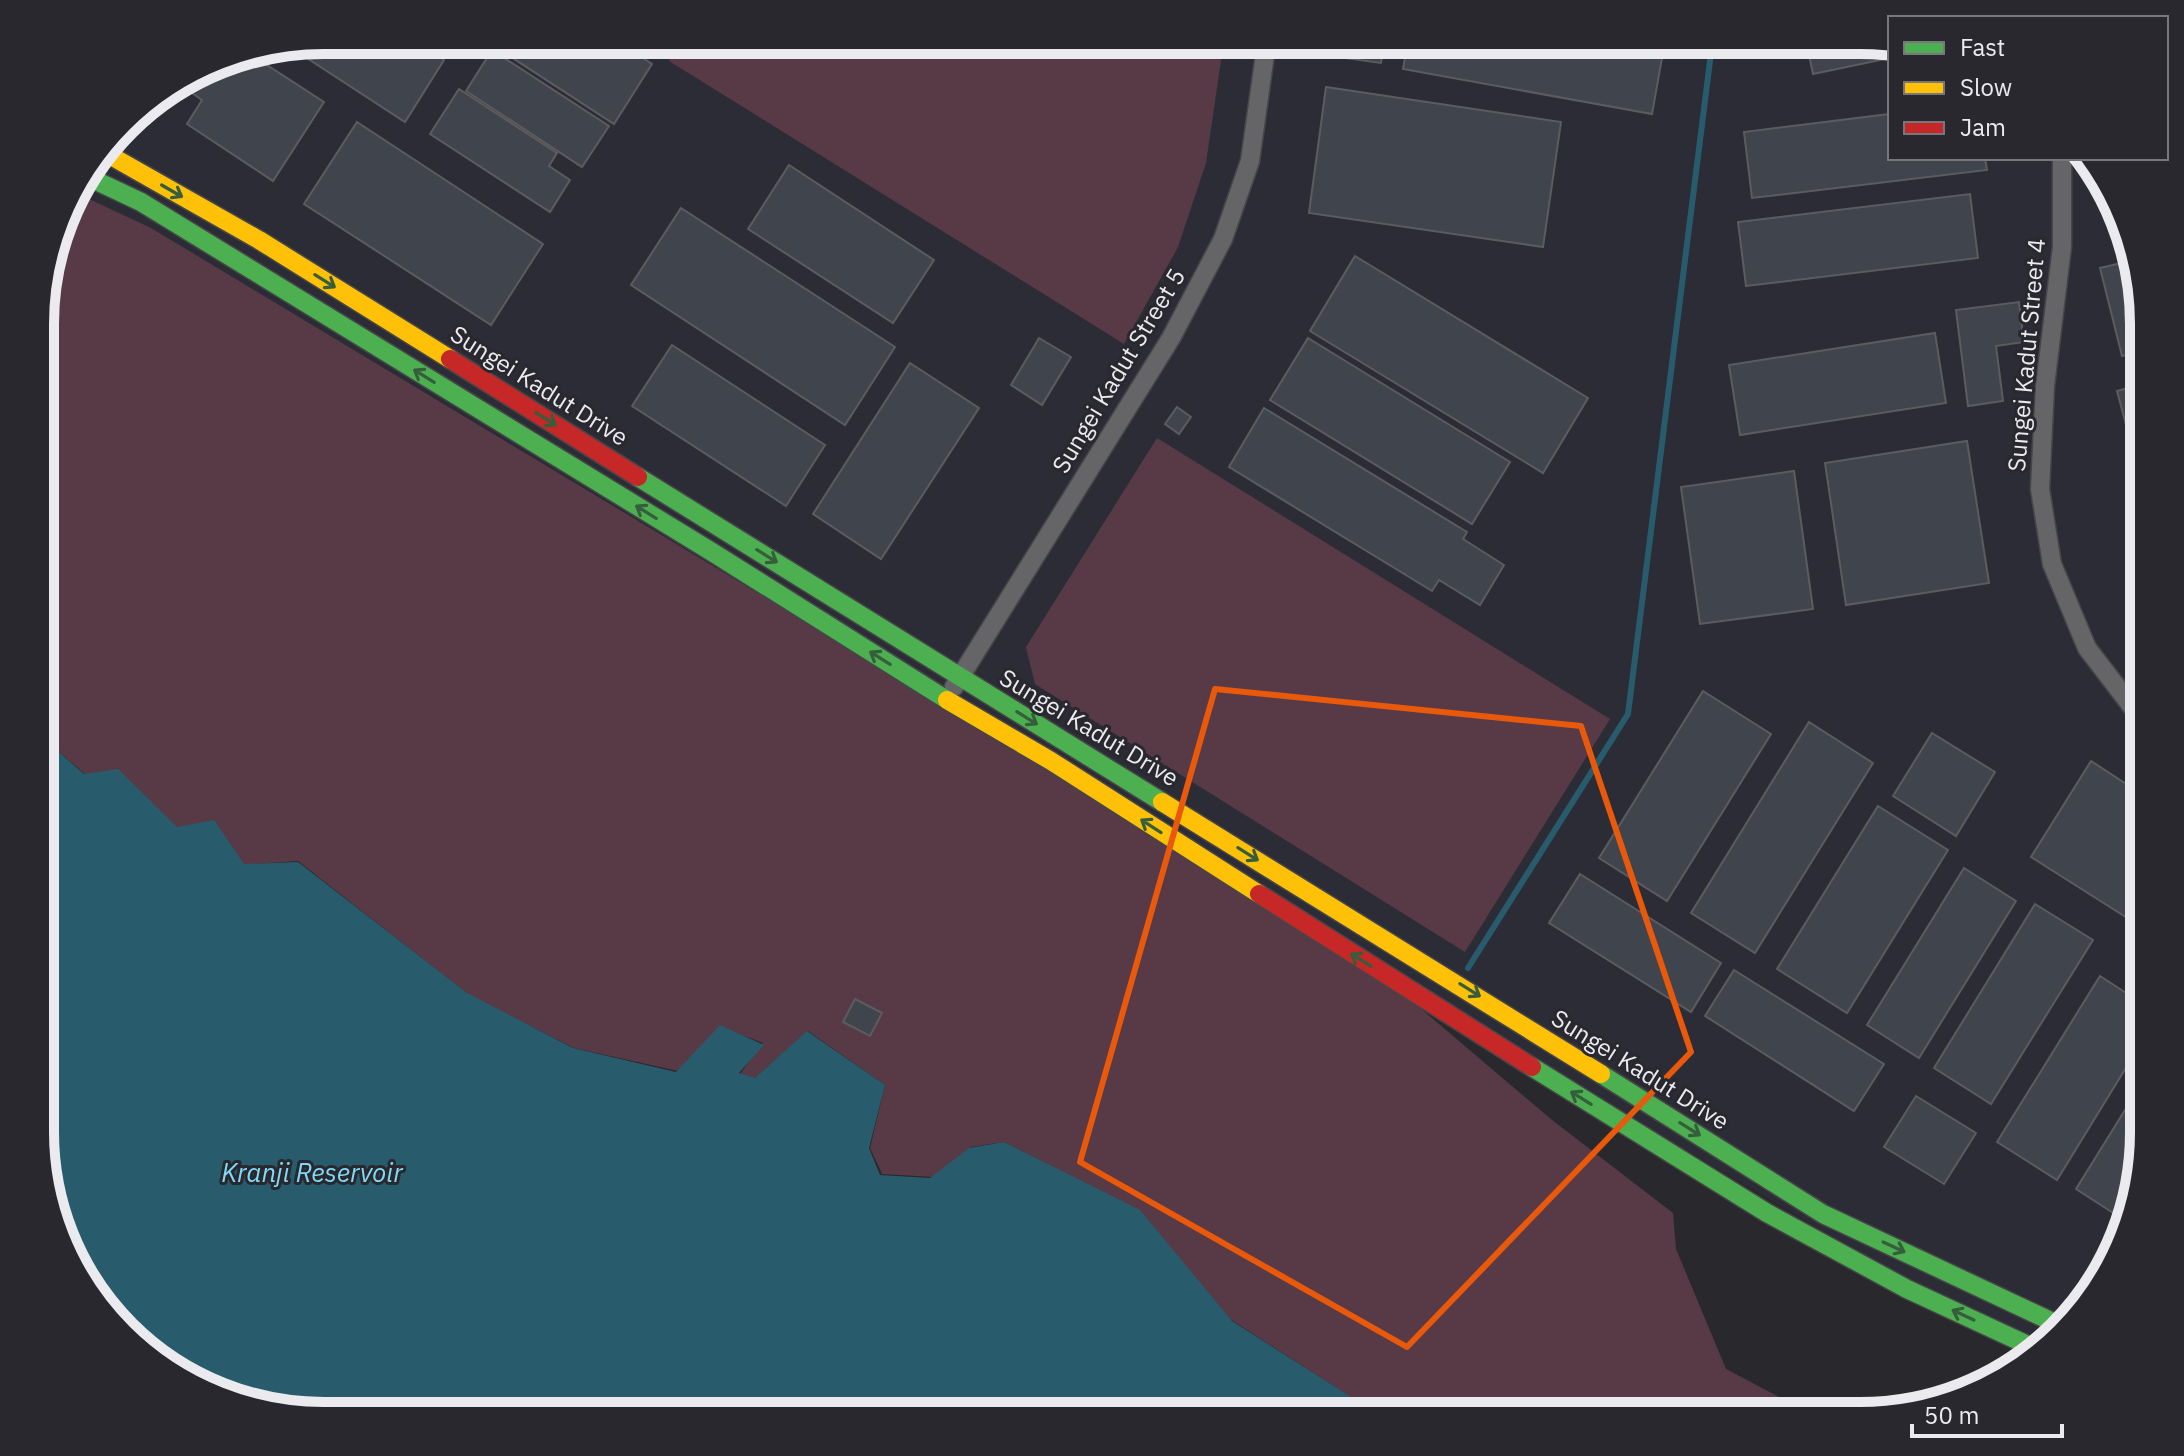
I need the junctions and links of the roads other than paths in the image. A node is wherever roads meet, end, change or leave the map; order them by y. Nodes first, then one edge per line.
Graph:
1 (1265, 54) edge
2 (112, 157) edge
3 (2062, 160) edge
4 (96, 181) edge
5 (960, 678) junction
6 (946, 699) junction
7 (2129, 703) edge
8 (2052, 1322) edge
9 (2027, 1345) edge

1 - 5 street, Sungei Kadut Street 5
2 -> 5 main road, Sungei Kadut Drive
3 - 7 street, Sungei Kadut Street 4
6 -> 4 main road, Sungei Kadut Drive
5 - 6 street, Sungei Kadut Street 5
5 -> 8 main road, Sungei Kadut Drive
9 -> 6 main road, Sungei Kadut Drive

